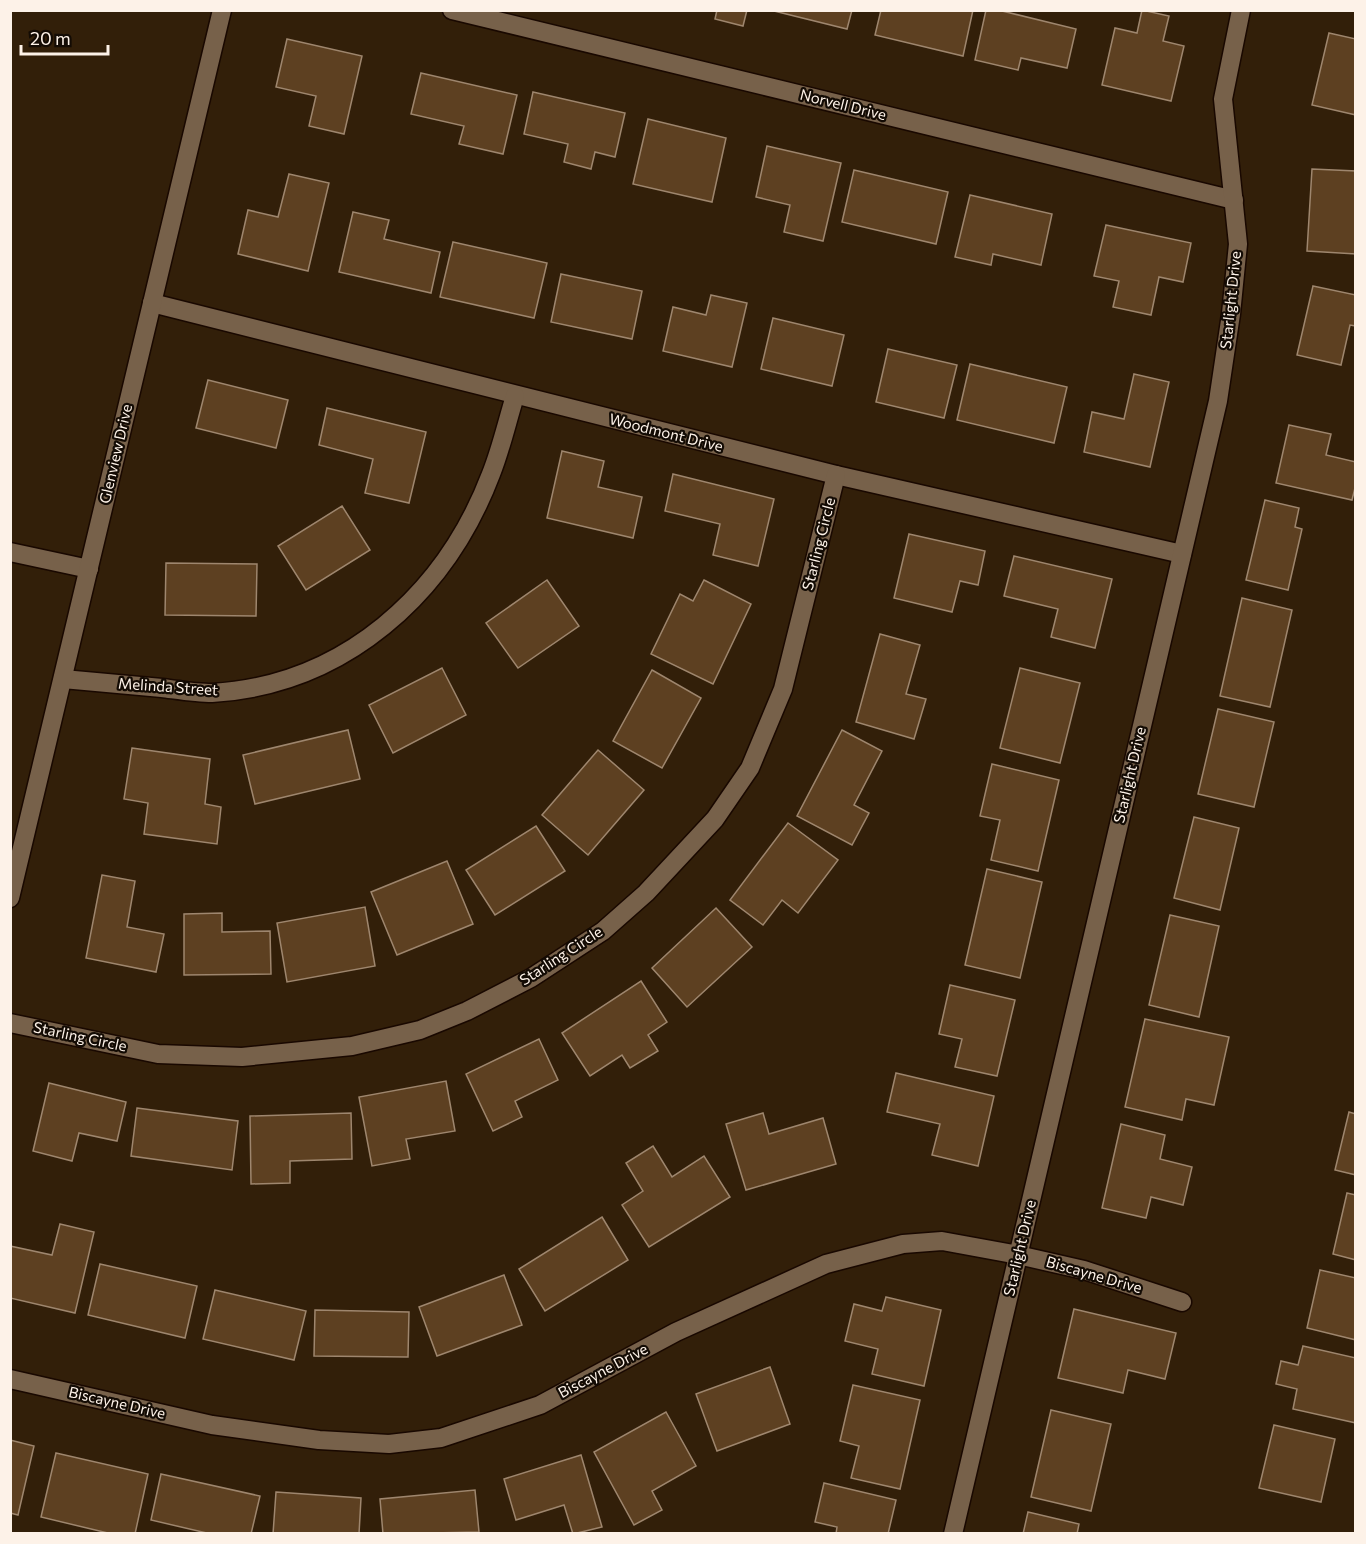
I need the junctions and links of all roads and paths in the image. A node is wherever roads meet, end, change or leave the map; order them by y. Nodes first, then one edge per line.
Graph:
1 (222, 10) edge
2 (452, 10) edge
3 (1241, 10) edge
4 (1234, 200) junction
5 (152, 303) junction
6 (515, 396) junction
7 (836, 475) junction
8 (10, 552) edge
9 (1182, 554) junction
10 (89, 569) junction
11 (63, 679) junction
12 (10, 898) edge
13 (10, 1023) edge
14 (1018, 1255) junction
15 (1182, 1302) dead end
16 (10, 1379) edge
17 (953, 1533) edge

1 - 5 street, Glenview Drive
2 - 4 street, Norvell Drive
3 - 4 street, Starlight Drive
4 - 9 street, Starlight Drive
5 - 6 street, Woodmont Drive
5 - 10 street, Glenview Drive
6 - 7 street, Woodmont Drive
6 - 11 street, Melinda Street
7 - 9 street, Woodmont Drive
7 - 13 street, Starling Circle
8 - 10 street
9 - 14 street, Starlight Drive
10 - 11 street, Glenview Drive
11 - 12 street, Glenview Drive
14 - 15 street, Biscayne Drive
14 - 16 street, Biscayne Drive
14 - 17 street, Starlight Drive

